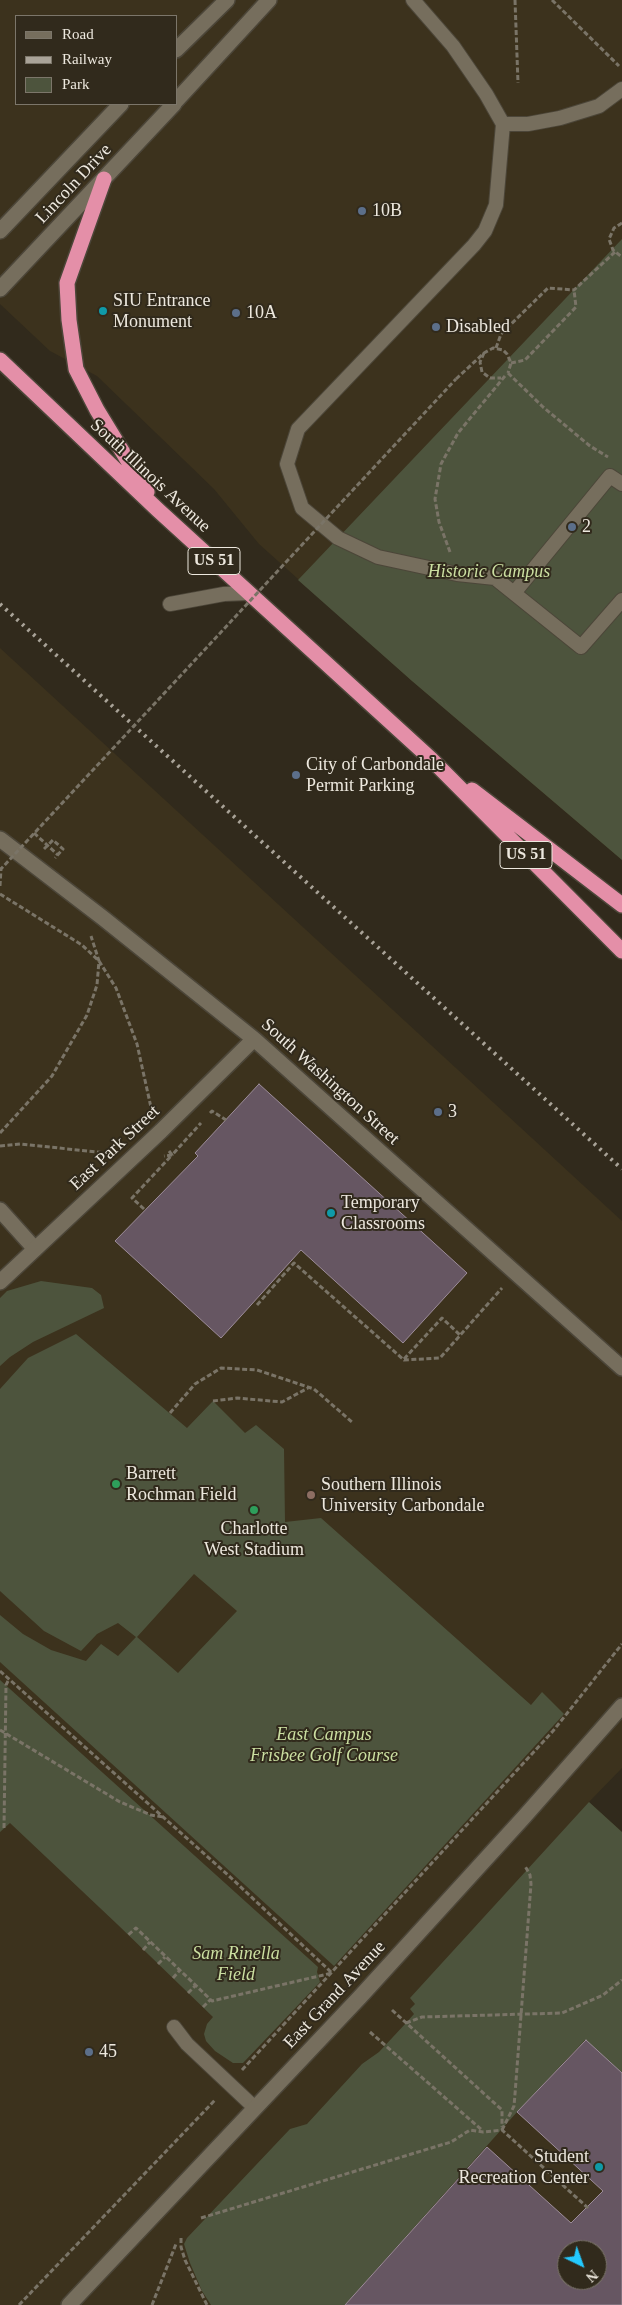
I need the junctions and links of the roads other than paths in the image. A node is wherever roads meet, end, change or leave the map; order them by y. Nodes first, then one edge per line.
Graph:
1 (227, 0) edge
2 (269, 0) edge
3 (413, 0) edge
4 (178, 48) edge
5 (622, 89) edge
6 (178, 99) edge
7 (120, 105) edge
8 (172, 105) edge
9 (502, 124) junction
10 (104, 179) junction
11 (0, 231) edge
12 (0, 289) edge
13 (0, 360) edge
14 (622, 484) edge
15 (158, 510) junction
16 (249, 593) junction
17 (514, 593) junction
18 (622, 600) edge
19 (170, 604) dead end
20 (431, 759) junction
21 (0, 839) edge
22 (622, 905) edge
23 (622, 951) edge
24 (254, 1039) junction
25 (0, 1210) edge
26 (35, 1248) junction
27 (0, 1282) edge
28 (622, 1368) edge
29 (622, 1706) edge
30 (174, 2027) dead end
31 (255, 2108) junction
32 (69, 2305) edge

1 - 4 street
2 - 6 street, Lincoln Drive
3 - 9 lane
5 - 9 lane
7 - 11 street, Lincoln Drive
8 - 10 street, Lincoln Drive
9 - 17 lane
10 - 12 street, Lincoln Drive
10 - 15 highway
13 - 15 highway, South Illinois Avenue / US 51
14 - 17 lane
15 - 16 highway, South Illinois Avenue / US 51
16 - 19 lane
16 - 20 highway, South Illinois Avenue / US 51
17 - 18 lane
20 - 22 highway, South Illinois Avenue / US 51
20 - 23 highway, South Illinois Avenue / US 51
21 - 24 street, South Washington Street
24 - 26 street, East Park Street
24 - 28 street, South Washington Street
25 - 26 street
26 - 27 street, East Park Street
29 - 31 street, East Grand Avenue
30 - 31 lane
31 - 32 street, East Grand Avenue

